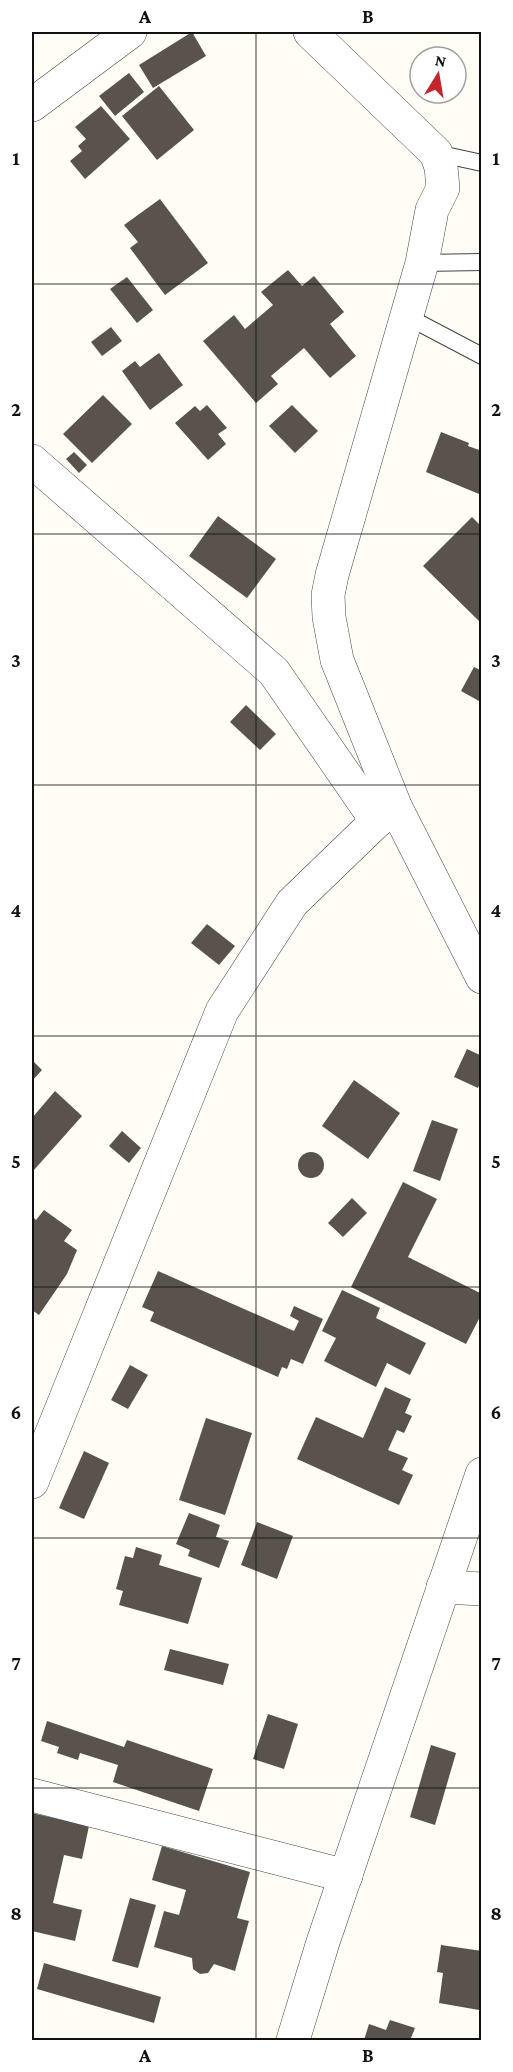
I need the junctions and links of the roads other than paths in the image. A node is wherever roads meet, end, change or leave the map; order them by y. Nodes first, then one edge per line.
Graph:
1 (130, 32) edge
2 (318, 34) edge
3 (32, 105) edge
4 (436, 153) junction
5 (482, 164) edge
6 (482, 262) edge
7 (422, 263) junction
8 (406, 316) junction
9 (482, 356) edge
10 (32, 461) edge
11 (386, 814) junction
12 (482, 976) edge
13 (482, 1474) edge
14 (32, 1482) edge
15 (443, 1587) junction
16 (482, 1589) edge
17 (32, 1795) edge
18 (346, 1876) junction
19 (293, 2040) edge

1 - 3 street
2 - 4 street
4 - 5 lane
4 - 7 street
6 - 7 lane
7 - 8 street
8 - 9 lane
8 - 11 street
10 - 11 street
11 - 12 street
11 - 14 street
13 - 15 street
15 - 16 street
15 - 18 street
17 - 18 street
18 - 19 street

